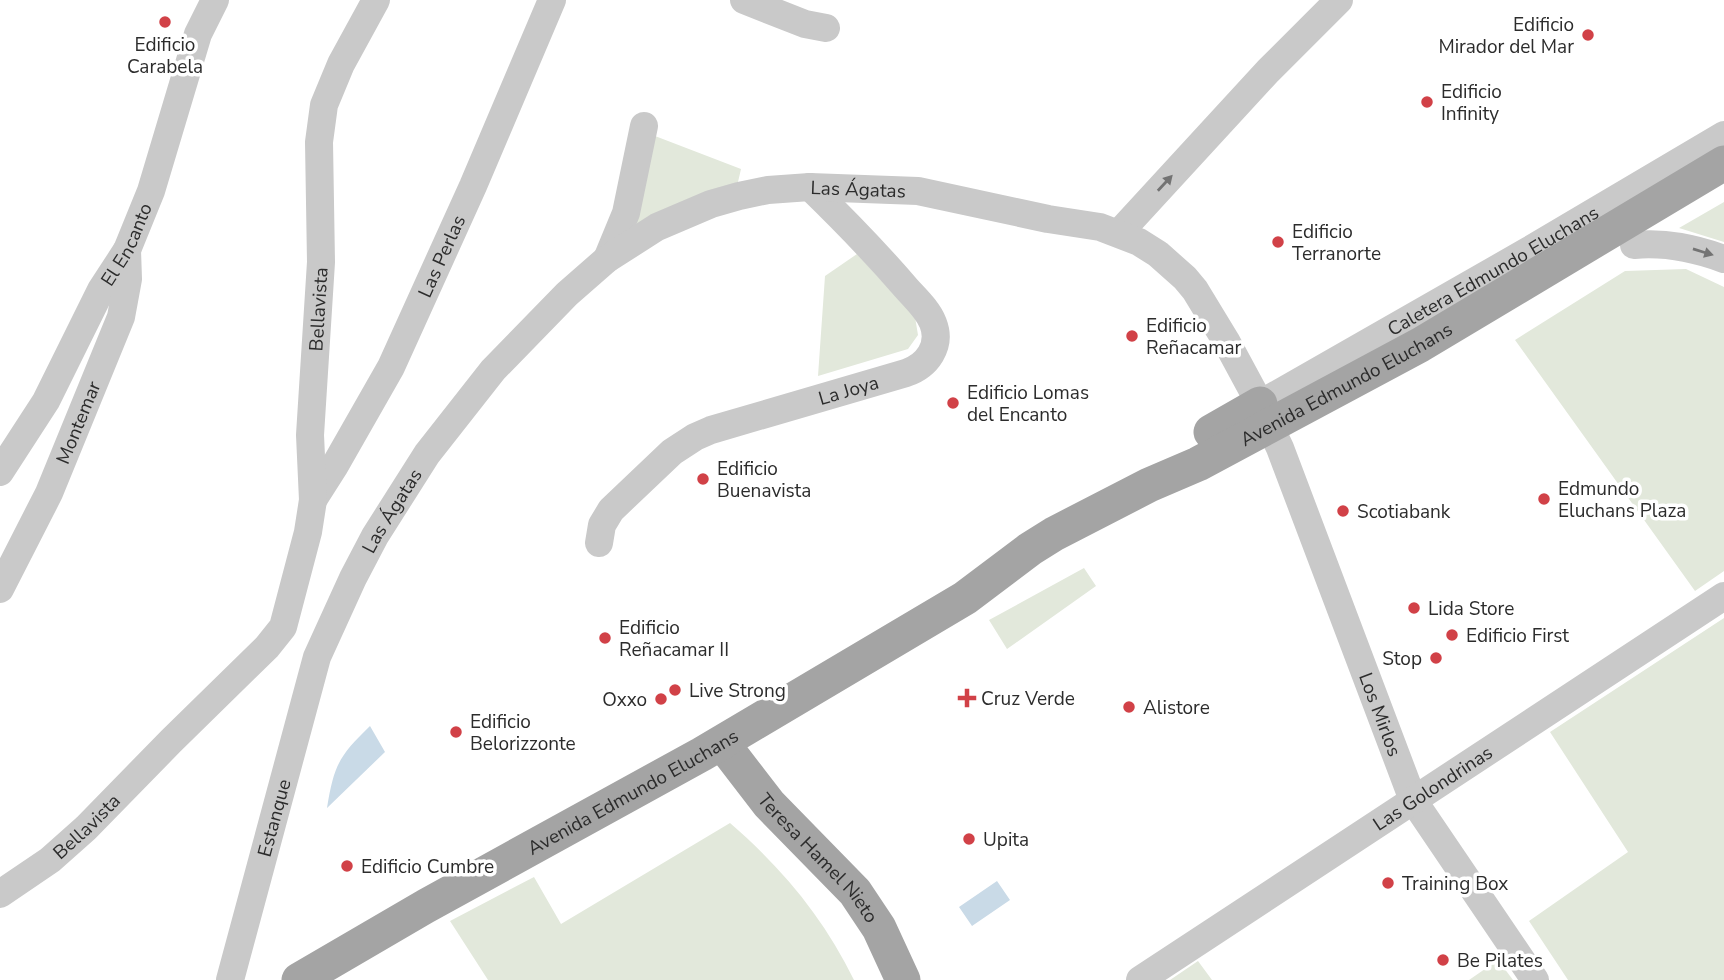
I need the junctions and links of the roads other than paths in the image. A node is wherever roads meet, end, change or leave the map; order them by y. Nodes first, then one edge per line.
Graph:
1 (215, 0) edge
2 (376, 0) edge
3 (552, 0) edge
4 (744, 0) edge
5 (1339, 0) edge
6 (826, 28) dead end
7 (644, 126) dead end
8 (1724, 135) edge
9 (1724, 163) edge
10 (810, 187) junction
11 (1724, 191) edge
12 (1119, 233) junction
13 (1634, 244) junction
14 (127, 250) junction
15 (607, 259) junction
16 (1724, 259) edge
17 (1270, 426) junction
18 (0, 472) edge
19 (313, 500) junction
20 (599, 543) dead end
21 (0, 589) edge
22 (1724, 596) edge
23 (965, 598) junction
24 (283, 627) junction
25 (317, 657) junction
26 (712, 749) junction
27 (1413, 800) junction
28 (0, 894) edge
29 (230, 980) edge
30 (299, 980) edge
31 (878, 980) edge
32 (903, 980) edge
33 (1140, 980) edge
34 (1535, 980) edge

1 - 14 street, El Encanto
2 - 19 street, Bellavista
3 - 19 street, Las Perlas
4 - 6 street
12 -> 5 street
7 - 15 street, Las Ágatas
8 - 17 street, Caletera Edmundo Eluchans
9 - 17 main road, Avenida Edmundo Eluchans
10 - 12 street, Las Ágatas
10 - 15 street, Las Ágatas
10 - 20 street, La Joya
11 - 13 main road, Avenida Edmundo Eluchans
12 - 17 street, Las Ágatas
13 -> 16 street
13 - 17 main road, Avenida Edmundo Eluchans
14 - 18 street, El Encanto
14 - 21 street, Montemar
15 - 25 street, Las Ágatas
17 - 23 main road, Avenida Edmundo Eluchans
17 - 23 main road, Avenida Edmundo Eluchans
17 - 27 street, Los Mirlos
19 - 24 street, Bellavista
22 - 27 street, Las Golondrinas
23 - 26 main road, Avenida Edmundo Eluchans
24 - 25 street
24 - 28 street, Bellavista
25 - 29 street, Estanque
26 - 30 main road, Avenida Edmundo Eluchans
26 - 31 main road, Teresa Hamel Nieto
26 - 32 main road, Teresa Hamel Nieto
27 - 33 street, Las Golondrinas
27 - 34 street, Los Mirlos

